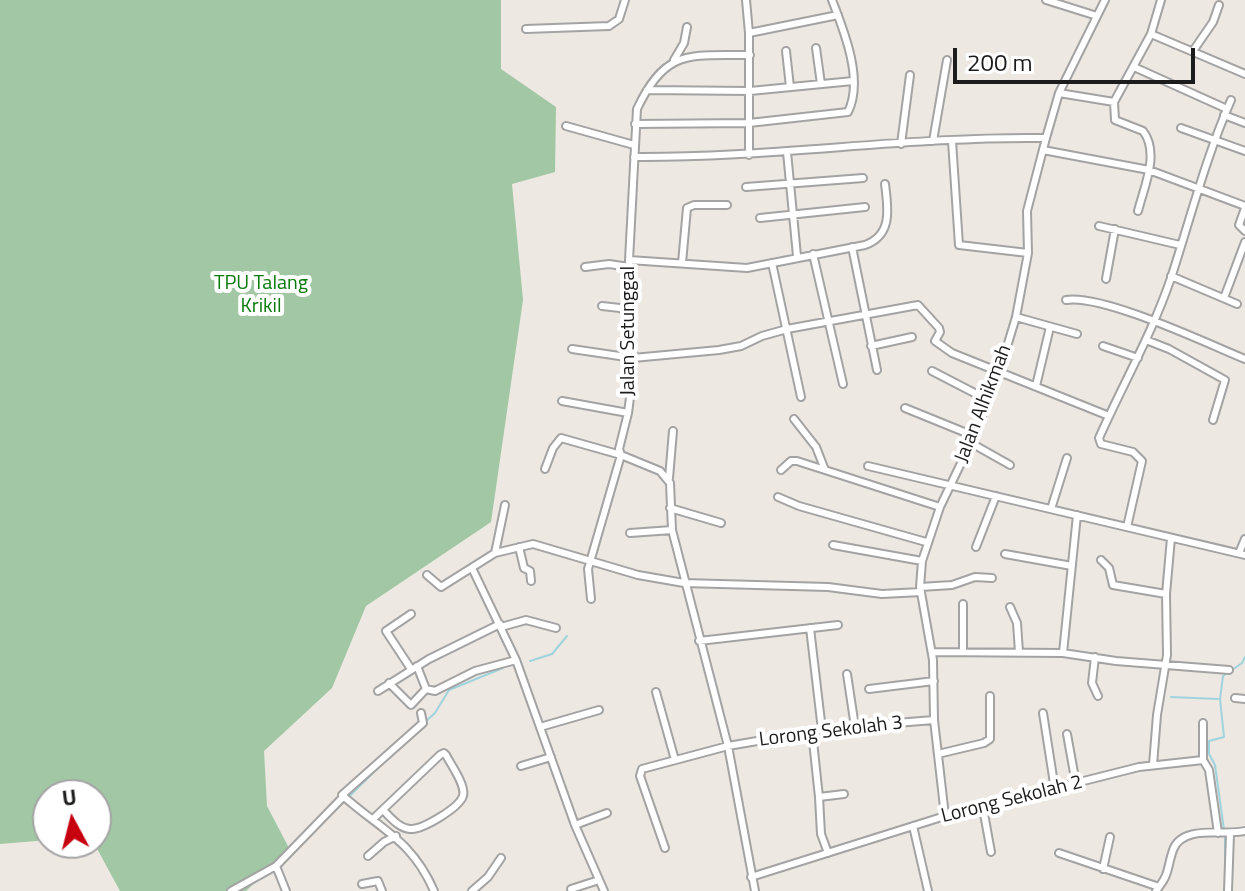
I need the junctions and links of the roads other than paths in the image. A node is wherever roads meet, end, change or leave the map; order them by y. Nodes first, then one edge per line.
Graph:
1 (625, 0) edge
2 (746, 0) edge
3 (832, 0) edge
4 (1046, 0) edge
5 (1105, 0) edge
6 (1161, 0) edge
7 (1219, 5) dead end
8 (838, 15) junction
9 (1097, 16) junction
10 (687, 27) dead end
11 (526, 29) dead end
12 (749, 33) junction
13 (1151, 34) junction
14 (816, 48) dead end
15 (786, 51) dead end
16 (1193, 51) junction
17 (750, 55) junction
18 (674, 60) junction
19 (947, 60) dead end
20 (1134, 67) junction
21 (1245, 74) edge
22 (910, 75) dead end
23 (853, 81) junction
24 (821, 84) junction
25 (790, 87) junction
26 (647, 90) junction
27 (750, 91) junction
28 (1059, 93) junction
29 (1231, 100) dead end
30 (1114, 102) junction
31 (1226, 112) junction
32 (749, 123) junction
33 (1245, 123) edge
34 (635, 124) junction
35 (566, 126) dead end
36 (1181, 128) dead end
37 (1046, 138) junction
38 (1215, 140) junction
39 (933, 141) junction
40 (952, 141) junction
41 (901, 144) junction
42 (634, 145) junction
43 (1043, 150) junction
44 (1245, 151) edge
45 (787, 152) junction
46 (749, 155) junction
47 (634, 157) junction
48 (1149, 170) junction
49 (863, 178) dead end
50 (790, 182) junction
51 (885, 184) dead end
52 (746, 187) dead end
53 (1197, 188) junction
54 (727, 205) dead end
55 (865, 207) dead end
56 (1245, 207) edge
57 (1138, 211) dead end
58 (793, 213) junction
59 (760, 218) dead end
60 (1099, 226) dead end
61 (1115, 229) junction
62 (1245, 231) edge
63 (1245, 242) edge
64 (1180, 245) junction
65 (852, 247) junction
66 (1028, 253) junction
67 (813, 254) junction
68 (797, 256) junction
69 (682, 263) junction
70 (772, 263) junction
71 (629, 264) junction
72 (585, 267) dead end
73 (1171, 276) junction
74 (1106, 279) dead end
75 (1224, 298) junction
76 (1066, 300) dead end
77 (1237, 304) dead end
78 (602, 306) dead end
79 (630, 314) junction
80 (865, 315) junction
81 (1016, 317) junction
82 (1154, 321) junction
83 (828, 322) junction
84 (1050, 327) junction
85 (787, 329) junction
86 (1077, 334) dead end
87 (912, 337) dead end
88 (1146, 340) junction
89 (871, 346) junction
90 (1103, 346) dead end
91 (572, 349) dead end
92 (633, 358) junction
93 (1138, 358) junction
94 (1245, 359) edge
95 (877, 370) dead end
96 (932, 371) dead end
97 (999, 373) junction
98 (843, 384) dead end
99 (1036, 386) junction
100 (801, 397) dead end
101 (988, 400) junction
102 (562, 401) dead end
103 (905, 408) dead end
104 (628, 413) junction
105 (1109, 416) junction
106 (794, 419) dead end
107 (1213, 420) dead end
108 (673, 431) dead end
109 (972, 439) junction
110 (621, 455) junction
111 (1067, 458) dead end
112 (1010, 465) dead end
113 (868, 466) dead end
114 (545, 469) dead end
115 (781, 470) dead end
116 (825, 470) junction
117 (669, 478) junction
118 (952, 484) junction
119 (996, 496) junction
120 (778, 497) dead end
121 (505, 505) dead end
122 (940, 507) junction
123 (670, 508) junction
124 (1051, 509) junction
125 (1077, 515) junction
126 (721, 523) dead end
127 (1127, 527) junction
128 (672, 530) junction
129 (630, 533) dead end
130 (1171, 538) junction
131 (1245, 539) edge
132 (926, 542) junction
133 (833, 545) dead end
134 (519, 547) junction
135 (976, 547) dead end
136 (495, 553) junction
137 (1005, 554) dead end
138 (1242, 554) edge
139 (1101, 560) dead end
140 (922, 561) junction
141 (591, 562) junction
142 (1072, 566) junction
143 (472, 568) junction
144 (427, 575) dead end
145 (992, 578) dead end
146 (531, 581) dead end
147 (684, 583) junction
148 (921, 590) junction
149 (1166, 594) junction
150 (591, 599) dead end
151 (963, 604) dead end
152 (1010, 607) dead end
153 (411, 614) dead end
154 (838, 625) dead end
155 (500, 626) junction
156 (556, 628) dead end
157 (810, 628) junction
158 (699, 641) junction
159 (932, 652) junction
160 (963, 652) junction
161 (1019, 652) junction
162 (1063, 653) junction
163 (1095, 657) junction
164 (516, 660) junction
165 (1166, 665) junction
166 (414, 668) junction
167 (1229, 670) dead end
168 (847, 674) dead end
169 (934, 681) junction
170 (389, 683) junction
171 (426, 689) junction
172 (869, 689) dead end
173 (378, 691) dead end
174 (656, 692) dead end
175 (990, 696) dead end
176 (1098, 696) dead end
177 (1235, 698) dead end
178 (1245, 699) edge
179 (599, 710) dead end
180 (421, 713) dead end
181 (1043, 713) dead end
182 (934, 720) junction
183 (1203, 723) dead end
184 (540, 727) junction
185 (855, 727) junction
186 (822, 730) junction
187 (812, 732) junction
188 (1067, 734) dead end
189 (728, 746) junction
190 (938, 754) junction
191 (551, 757) junction
192 (675, 760) junction
193 (1203, 760) junction
194 (1153, 765) junction
195 (521, 766) dead end
196 (1076, 784) junction
197 (1055, 790) junction
198 (844, 794) dead end
199 (819, 797) junction
200 (347, 799) junction
201 (983, 808) junction
202 (384, 811) junction
203 (607, 813) dead end
204 (945, 816) junction
205 (373, 819) junction
206 (575, 825) junction
207 (913, 826) junction
208 (1245, 831) edge
209 (1224, 833) junction
210 (396, 836) junction
211 (1110, 837) dead end
212 (665, 848) dead end
213 (991, 852) dead end
214 (828, 853) junction
215 (1059, 853) dead end
216 (368, 856) dead end
217 (501, 858) dead end
218 (278, 868) junction
219 (1103, 869) junction
220 (751, 877) junction
221 (599, 880) junction
222 (362, 884) dead end
223 (571, 889) edge
224 (1158, 889) edge
225 (231, 891) edge
226 (286, 891) edge
227 (382, 891) edge
228 (434, 891) edge
229 (472, 891) edge
230 (604, 891) edge
231 (755, 891) edge
232 (928, 891) edge
233 (1228, 891) edge

1 - 11 street
2 - 12 street
3 - 8 street
4 - 9 street
5 - 9 street, Jalan Alhikmah
6 - 13 street
7 - 16 street
8 - 12 street
8 - 23 street
9 - 28 street, Jalan Alhikmah
10 - 18 street
12 - 17 street
13 - 16 street
13 - 20 street
14 - 24 street
15 - 25 street
16 - 21 street
17 - 18 street
17 - 27 street
18 - 26 street, Jalan Setunggal
19 - 39 street
20 - 30 street
20 - 31 street
22 - 41 street
23 - 24 street
23 - 32 street
24 - 25 street
25 - 27 street
26 - 27 street
26 - 34 street, Jalan Setunggal
27 - 32 street
28 - 30 street
28 - 37 street, Jalan Alhikmah
29 - 31 street
30 - 48 street
31 - 33 street
31 - 38 street
32 - 34 street
32 - 46 street
34 - 42 street, Jalan Setunggal
35 - 42 street
36 - 38 street
37 - 40 street
37 - 43 street, Jalan Alhikmah
38 - 44 street
38 - 53 street
39 - 40 street
39 - 41 street
40 - 66 street
41 - 45 street
42 - 47 street, Jalan Setunggal
43 - 48 street
43 - 66 street, Jalan Alhikmah
45 - 46 street
45 - 50 street
46 - 47 street
47 - 71 street, Jalan Setunggal
48 - 53 street
48 - 57 street
49 - 50 street
50 - 52 street
50 - 58 street
51 - 65 street
53 - 56 street
53 - 64 street
54 - 69 street
55 - 58 street
56 - 62 street
58 - 59 street
58 - 68 street
60 - 61 street
61 - 64 street
61 - 74 street
63 - 75 street
64 - 73 street
65 - 67 street
65 - 80 street
66 - 81 street, Jalan Alhikmah
67 - 68 street
67 - 83 street
68 - 70 street
69 - 70 street
69 - 71 street
70 - 85 street
71 - 72 street
71 - 79 street, Jalan Setunggal
73 - 75 street
73 - 82 street
75 - 77 street
76 - 82 street
78 - 79 street
79 - 92 street, Jalan Setunggal
80 - 83 street
80 - 89 street
80 - 97 street
81 - 84 street
81 - 97 street, Jalan Alhikmah
82 - 88 street
82 - 94 street
83 - 85 street
83 - 98 street
84 - 86 street
84 - 99 street
85 - 92 street
85 - 100 street
87 - 89 street
88 - 93 street
88 - 107 street
89 - 95 street
90 - 93 street
91 - 92 street
92 - 104 street, Jalan Setunggal
93 - 105 street
96 - 101 street
97 - 99 street
97 - 101 street, Jalan Alhikmah
99 - 105 street
101 - 109 street, Jalan Alhikmah
102 - 104 street
103 - 109 street
104 - 110 street, Jalan Setunggal
105 - 127 street
106 - 116 street
108 - 117 street
109 - 112 street
109 - 118 street, Jalan Alhikmah
110 - 114 street
110 - 117 street
110 - 141 street, Jalan Setunggal
111 - 124 street
113 - 118 street
115 - 116 street
116 - 122 street
117 - 123 street
118 - 119 street
118 - 122 street, Jalan Alhikmah
119 - 124 street
119 - 135 street
120 - 132 street
121 - 136 street
122 - 132 street, Jalan Alhikmah
123 - 126 street
123 - 128 street
124 - 125 street
125 - 127 street
125 - 142 street
127 - 130 street
128 - 129 street
128 - 147 street
130 - 138 street
130 - 149 street
131 - 138 street
132 - 140 street, Jalan Alhikmah
133 - 140 street
134 - 136 street
134 - 141 street
134 - 146 street
136 - 143 street
137 - 142 street
139 - 149 street
140 - 148 street, Jalan Alhikmah
141 - 147 street
141 - 150 street, Jalan Setunggal
142 - 162 street
143 - 144 street
143 - 155 street
145 - 148 street
147 - 148 street
147 - 158 street
148 - 159 street, Jalan Alhikmah
149 - 165 street
151 - 160 street
152 - 161 street
153 - 166 street
154 - 157 street
155 - 156 street
155 - 164 street
155 - 166 street
157 - 158 street
157 - 186 street
158 - 189 street
159 - 160 street
159 - 169 street, Jalan Alhikmah
160 - 161 street
161 - 162 street
162 - 163 street
163 - 165 street
163 - 176 street
164 - 171 street
164 - 184 street
165 - 167 street
165 - 194 street
166 - 170 street
166 - 171 street
168 - 185 street
169 - 172 street
169 - 182 street, Jalan Alhikmah
170 - 171 street
170 - 173 street
174 - 192 street
175 - 190 street
177 - 178 street
179 - 184 street
180 - 200 street
181 - 197 street
182 - 185 street, Lorong Sekolah 3
182 - 190 street, Jalan Alhikmah
183 - 193 street
184 - 191 street
185 - 186 street, Lorong Sekolah 3
186 - 187 street, Lorong Sekolah 3
187 - 189 street, Lorong Sekolah 3
187 - 199 street
188 - 196 street
189 - 192 street, Lorong Sekolah 3
189 - 220 street
190 - 204 street, Jalan Alhikmah
191 - 195 street
191 - 206 street
192 - 212 street, Lorong Sekolah 3
193 - 194 street, Lorong Sekolah 2
193 - 209 street
194 - 196 street, Lorong Sekolah 2
196 - 197 street, Lorong Sekolah 2
197 - 201 street, Lorong Sekolah 2
198 - 199 street
199 - 214 street
200 - 205 street
200 - 218 street
201 - 204 street, Lorong Sekolah 2
201 - 213 street
202 - 202 street
202 - 205 street
203 - 206 street
204 - 207 street, Lorong Sekolah 2
205 - 210 street
206 - 221 street
207 - 214 street, Lorong Sekolah 2
207 - 232 street
208 - 209 street
209 - 224 street
209 - 233 street
210 - 216 street
210 - 228 street
211 - 219 street
214 - 220 street, Lorong Sekolah 2
215 - 219 street
217 - 229 street
218 - 225 street
218 - 226 street
219 - 224 street
220 - 231 street
221 - 223 street
221 - 230 street
222 - 227 street

